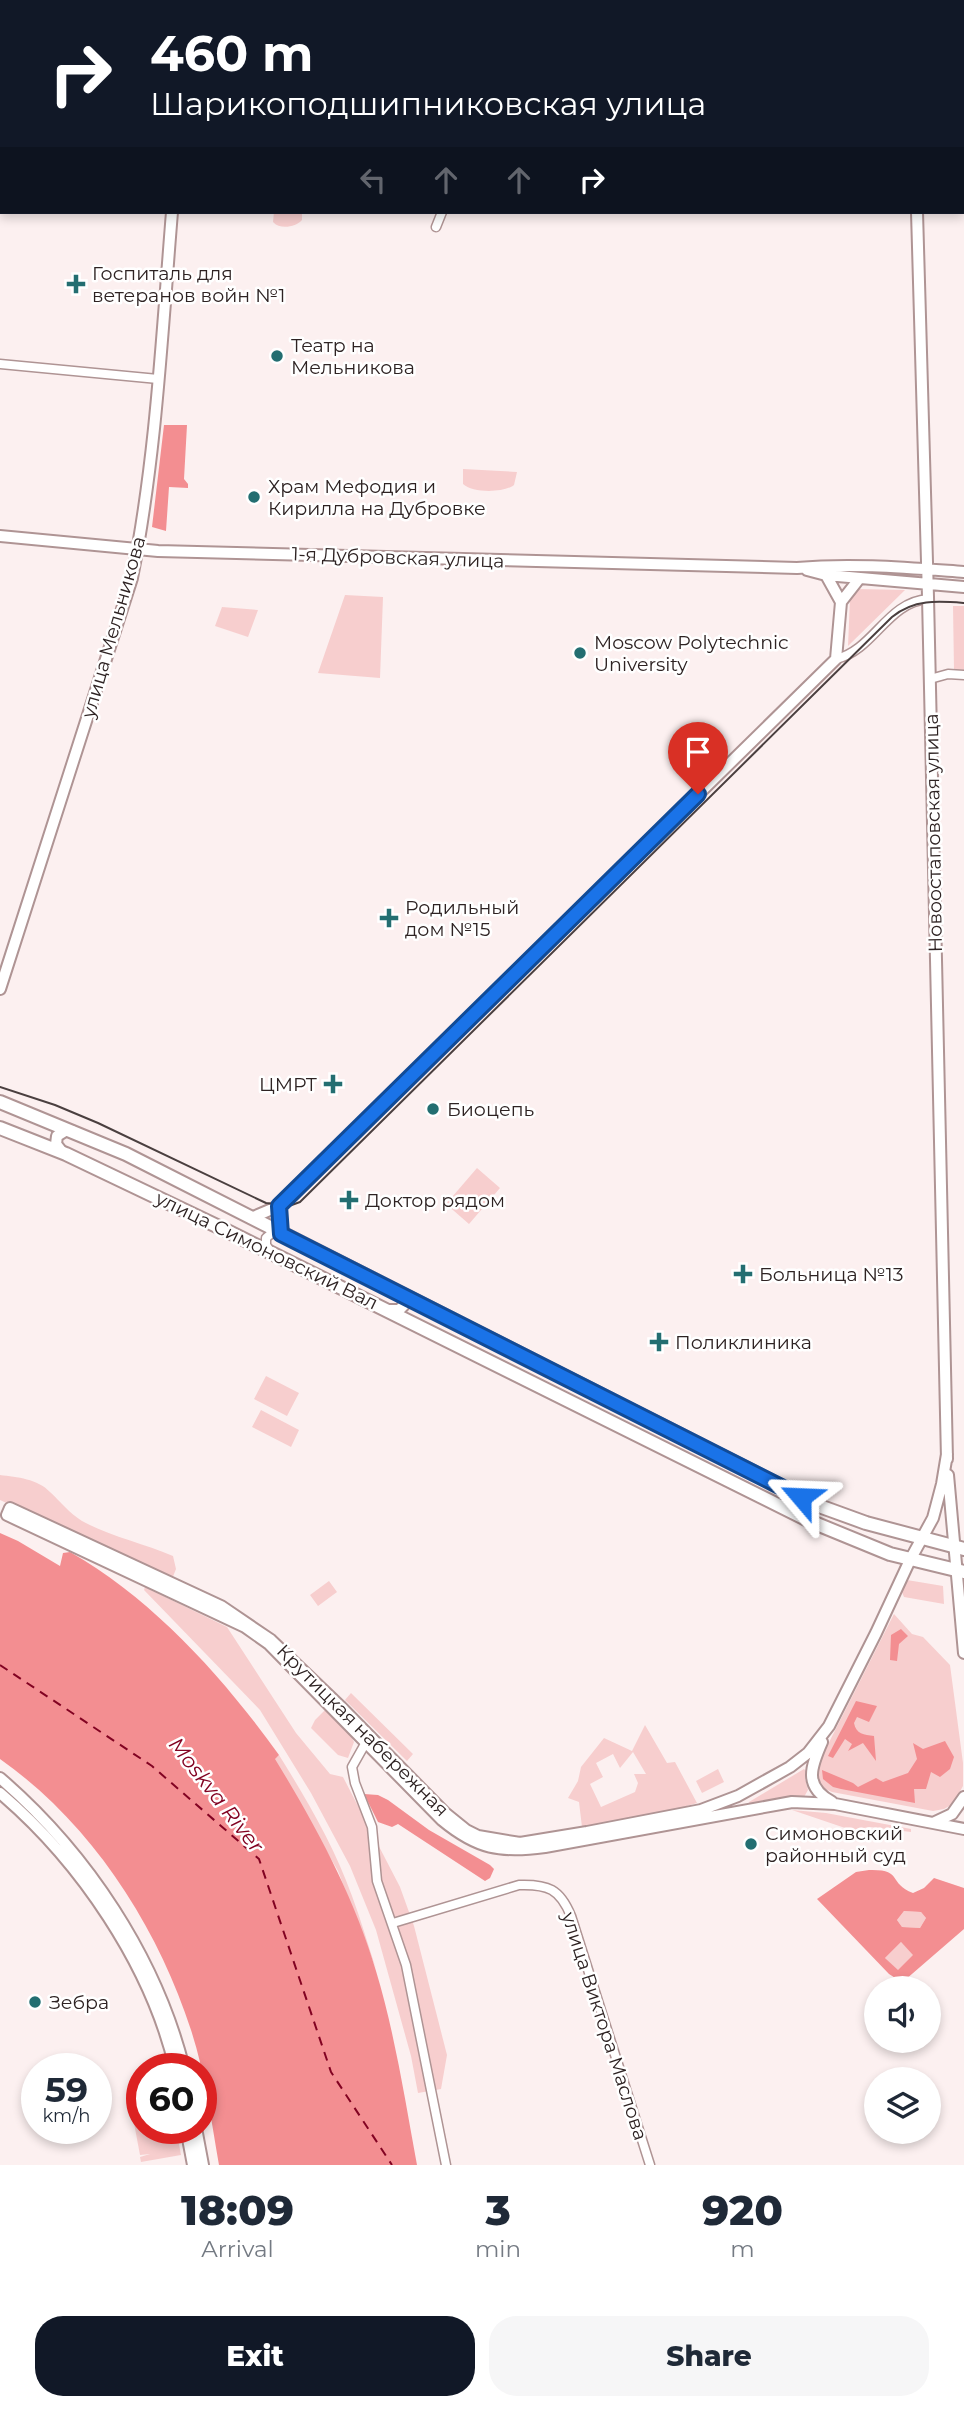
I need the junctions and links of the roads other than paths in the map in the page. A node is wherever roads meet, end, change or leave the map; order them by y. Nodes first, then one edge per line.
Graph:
1 (172, 214) edge
2 (441, 214) edge
3 (917, 214) edge
4 (436, 227) dead end
5 (0, 364) edge
6 (158, 379) junction
7 (0, 536) edge
8 (139, 550) junction
9 (797, 568) junction
10 (928, 569) junction
11 (964, 572) edge
12 (826, 575) junction
13 (859, 579) junction
14 (928, 584) junction
15 (964, 587) edge
16 (928, 599) junction
17 (841, 602) junction
18 (836, 659) junction
19 (964, 675) edge
20 (930, 679) junction
21 (0, 989) edge
22 (0, 1102) edge
23 (0, 1128) edge
24 (72, 1132) junction
25 (63, 1153) junction
26 (279, 1206) junction
27 (251, 1218) junction
28 (281, 1234) junction
29 (271, 1252) junction
30 (399, 1292) junction
31 (389, 1310) junction
32 (947, 1454) junction
33 (8, 1511) dead end
34 (860, 1521) junction
35 (921, 1538) junction
36 (853, 1540) junction
37 (959, 1548) edge
38 (910, 1559) junction
39 (960, 1571) edge
40 (962, 1596) edge
41 (964, 1653) edge
42 (829, 1726) junction
43 (368, 1741) junction
44 (0, 1778) edge
45 (0, 1793) edge
46 (964, 1797) edge
47 (835, 1804) junction
48 (932, 1823) junction
49 (964, 1829) edge
50 (393, 1923) junction
51 (152, 1988) junction
52 (172, 2053) edge
53 (180, 2053) edge
54 (189, 2144) edge
55 (199, 2144) edge
56 (193, 2165) edge
57 (203, 2165) edge
58 (446, 2165) edge
59 (650, 2165) edge

1 - 6 main road, улица Мельникова
2 - 4 street
3 - 10 main road, Новоостаповская улица
5 - 6 street
6 - 8 main road, улица Мельникова
7 - 8 main road, 1-я Дубровская улица
8 - 9 main road, 1-я Дубровская улица
8 - 21 main road, улица Мельникова
9 - 10 main road, 1-я Дубровская улица
9 - 12 main road, 1-я Дубровская улица
10 - 11 main road, 1-я Дубровская улица
10 - 14 main road, Новоостаповская улица
12 - 13 main road, 1-я Дубровская улица
12 - 17 main road
13 - 14 main road, 1-я Дубровская улица
13 - 17 main road
14 - 15 main road, 1-я Дубровская улица
14 - 16 main road, Новоостаповская улица
16 - 18 street
16 - 20 main road, Новоостаповская улица
17 - 18 main road
18 - 26 main road
19 - 20 street
20 - 32 main road, Новоостаповская улица
22 - 24 main road, улица Симоновский Вал
23 - 25 main road, улица Симоновский Вал
24 - 25 main road
24 - 27 main road, улица Симоновский Вал
25 - 29 main road, улица Симоновский Вал
26 - 27 main road
26 - 28 main road
27 - 28 main road, улица Симоновский Вал
28 - 29 street
28 - 30 main road, улица Симоновский Вал
29 - 31 main road, улица Симоновский Вал
30 - 31 main road
30 - 34 main road, улица Симоновский Вал
31 - 36 main road, улица Симоновский Вал
32 - 35 main road, Новоостаповская улица
32 - 37 main road, Новоостаповская улица
33 - 43 main road, Крутицкая набережная
34 - 35 main road, улица Симоновский Вал
34 - 36 street
35 - 37 main road, улица Симоновский Вал
35 - 38 main road, Новоостаповская улица
36 - 38 main road, улица Симоновский Вал
37 - 39 main road, Новоостаповская улица
38 - 39 main road, улица Симоновский Вал
38 - 42 main road, Новоостаповская улица
39 - 40 main road, Новоостаповская улица
40 - 41 main road, Новоостаповская улица
42 - 43 main road, Крутицкая набережная
42 - 47 main road
43 - 47 main road, Крутицкая набережная
43 - 50 street
44 - 51 main road
45 - 51 main road
46 - 48 main road
47 - 48 main road, Крутицкая набережная
48 - 49 main road, Крутицкая набережная
50 - 58 street
50 - 59 street, улица Виктора Маслова
51 - 52 main road
51 - 53 main road
54 - 56 main road
55 - 57 main road

